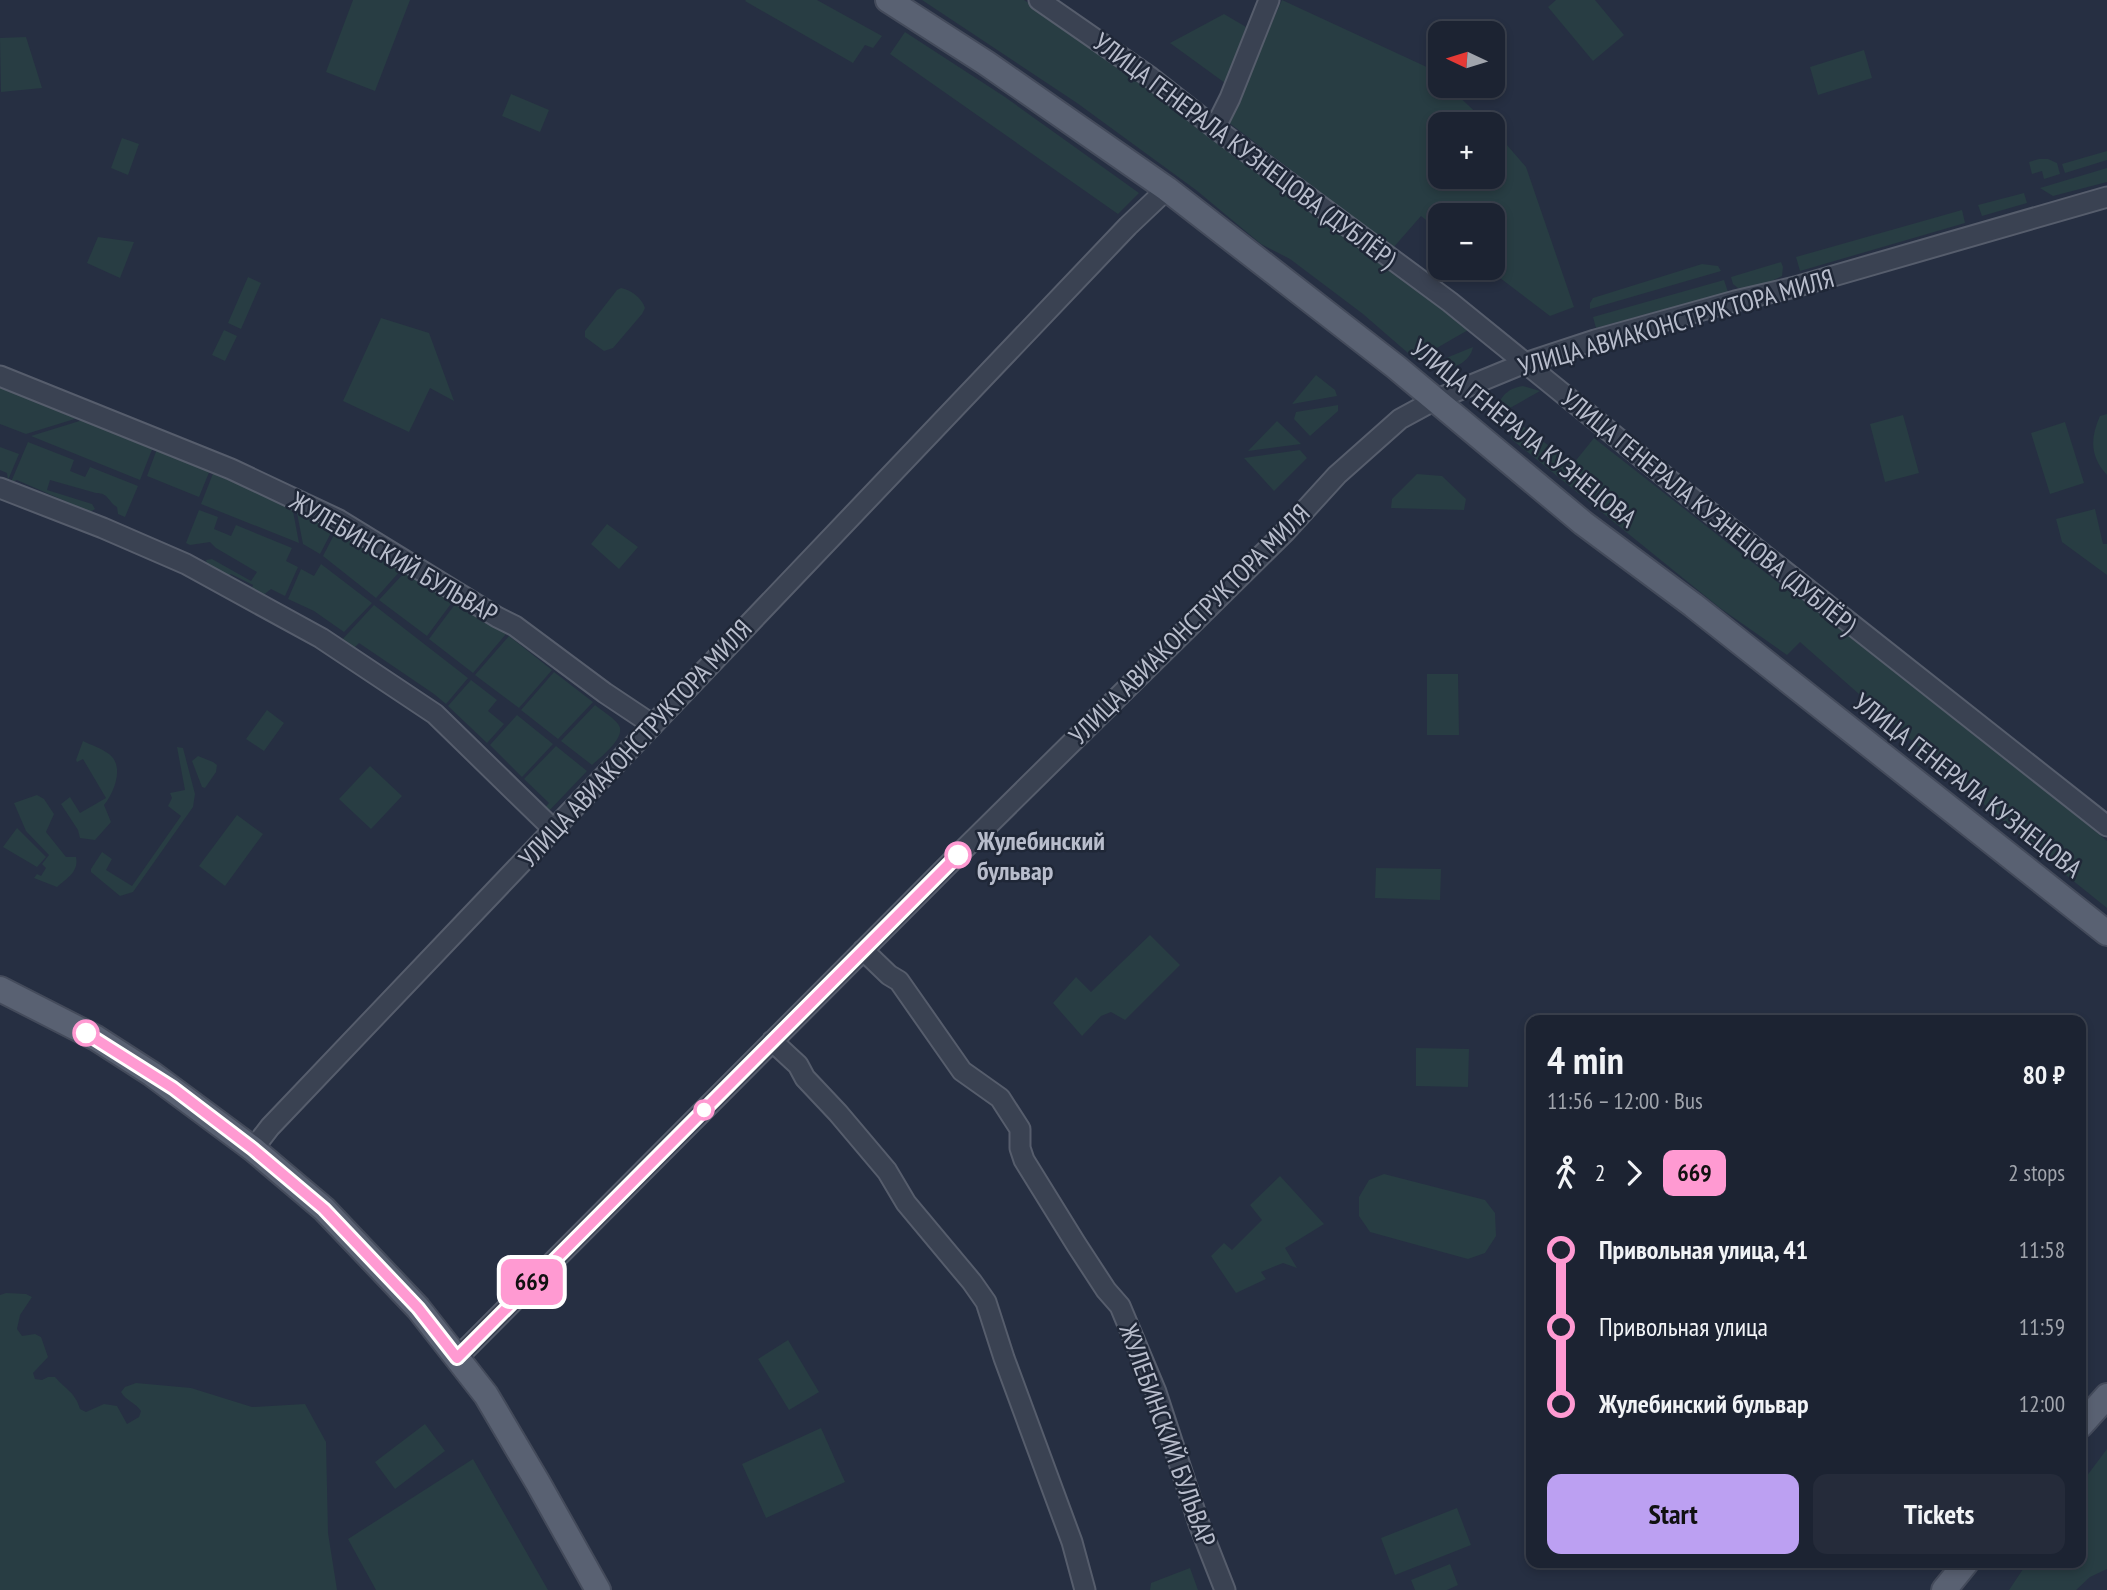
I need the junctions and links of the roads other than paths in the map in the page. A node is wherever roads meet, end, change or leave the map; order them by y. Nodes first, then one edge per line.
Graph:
1 (888, 0) edge
2 (1039, 0) edge
3 (1269, 0) edge
4 (1215, 128) junction
5 (1167, 189) junction
6 (2107, 197) edge
7 (1525, 363) junction
8 (0, 376) edge
9 (1435, 400) junction
10 (0, 488) edge
11 (653, 725) junction
12 (2107, 825) edge
13 (554, 830) junction
14 (2107, 933) edge
15 (863, 950) junction
16 (0, 989) edge
17 (772, 1041) junction
18 (253, 1149) junction
19 (457, 1358) junction
20 (2107, 1396) edge
21 (2086, 1419) edge
22 (1962, 1568) edge
23 (598, 1590) edge
24 (1085, 1590) edge
25 (1225, 1590) edge
26 (1944, 1590) edge

1 - 5 main road, УЛИЦА ГЕНЕРАЛА КУЗНЕЦОВА
2 - 4 street, УЛИЦА ГЕНЕРАЛА КУЗНЕЦОВА (ДУБЛЁР)
3 - 4 street
4 - 7 street, УЛИЦА ГЕНЕРАЛА КУЗНЕЦОВА (ДУБЛЁР)
5 - 9 main road, УЛИЦА ГЕНЕРАЛА КУЗНЕЦОВА
5 - 11 street, УЛИЦА АВИАКОНСТРУКТОРА МИЛЯ
6 - 7 street, УЛИЦА АВИАКОНСТРУКТОРА МИЛЯ
7 - 9 street, УЛИЦА АВИАКОНСТРУКТОРА МИЛЯ
7 - 12 street, УЛИЦА ГЕНЕРАЛА КУЗНЕЦОВА (ДУБЛЁР)
8 - 11 street, ЖУЛЕБИНСКИЙ БУЛЬВАР
9 - 14 main road, УЛИЦА ГЕНЕРАЛА КУЗНЕЦОВА
9 - 15 street, УЛИЦА АВИАКОНСТРУКТОРА МИЛЯ
10 - 13 street
11 - 13 street, УЛИЦА АВИАКОНСТРУКТОРА МИЛЯ
13 - 18 street, УЛИЦА АВИАКОНСТРУКТОРА МИЛЯ
15 - 17 street, УЛИЦА АВИАКОНСТРУКТОРА МИЛЯ
15 - 25 street, ЖУЛЕБИНСКИЙ БУЛЬВАР
16 - 18 main road
17 - 19 street, УЛИЦА АВИАКОНСТРУКТОРА МИЛЯ
17 - 24 street
18 - 19 main road
19 - 23 main road
20 - 21 main road
22 - 26 main road

